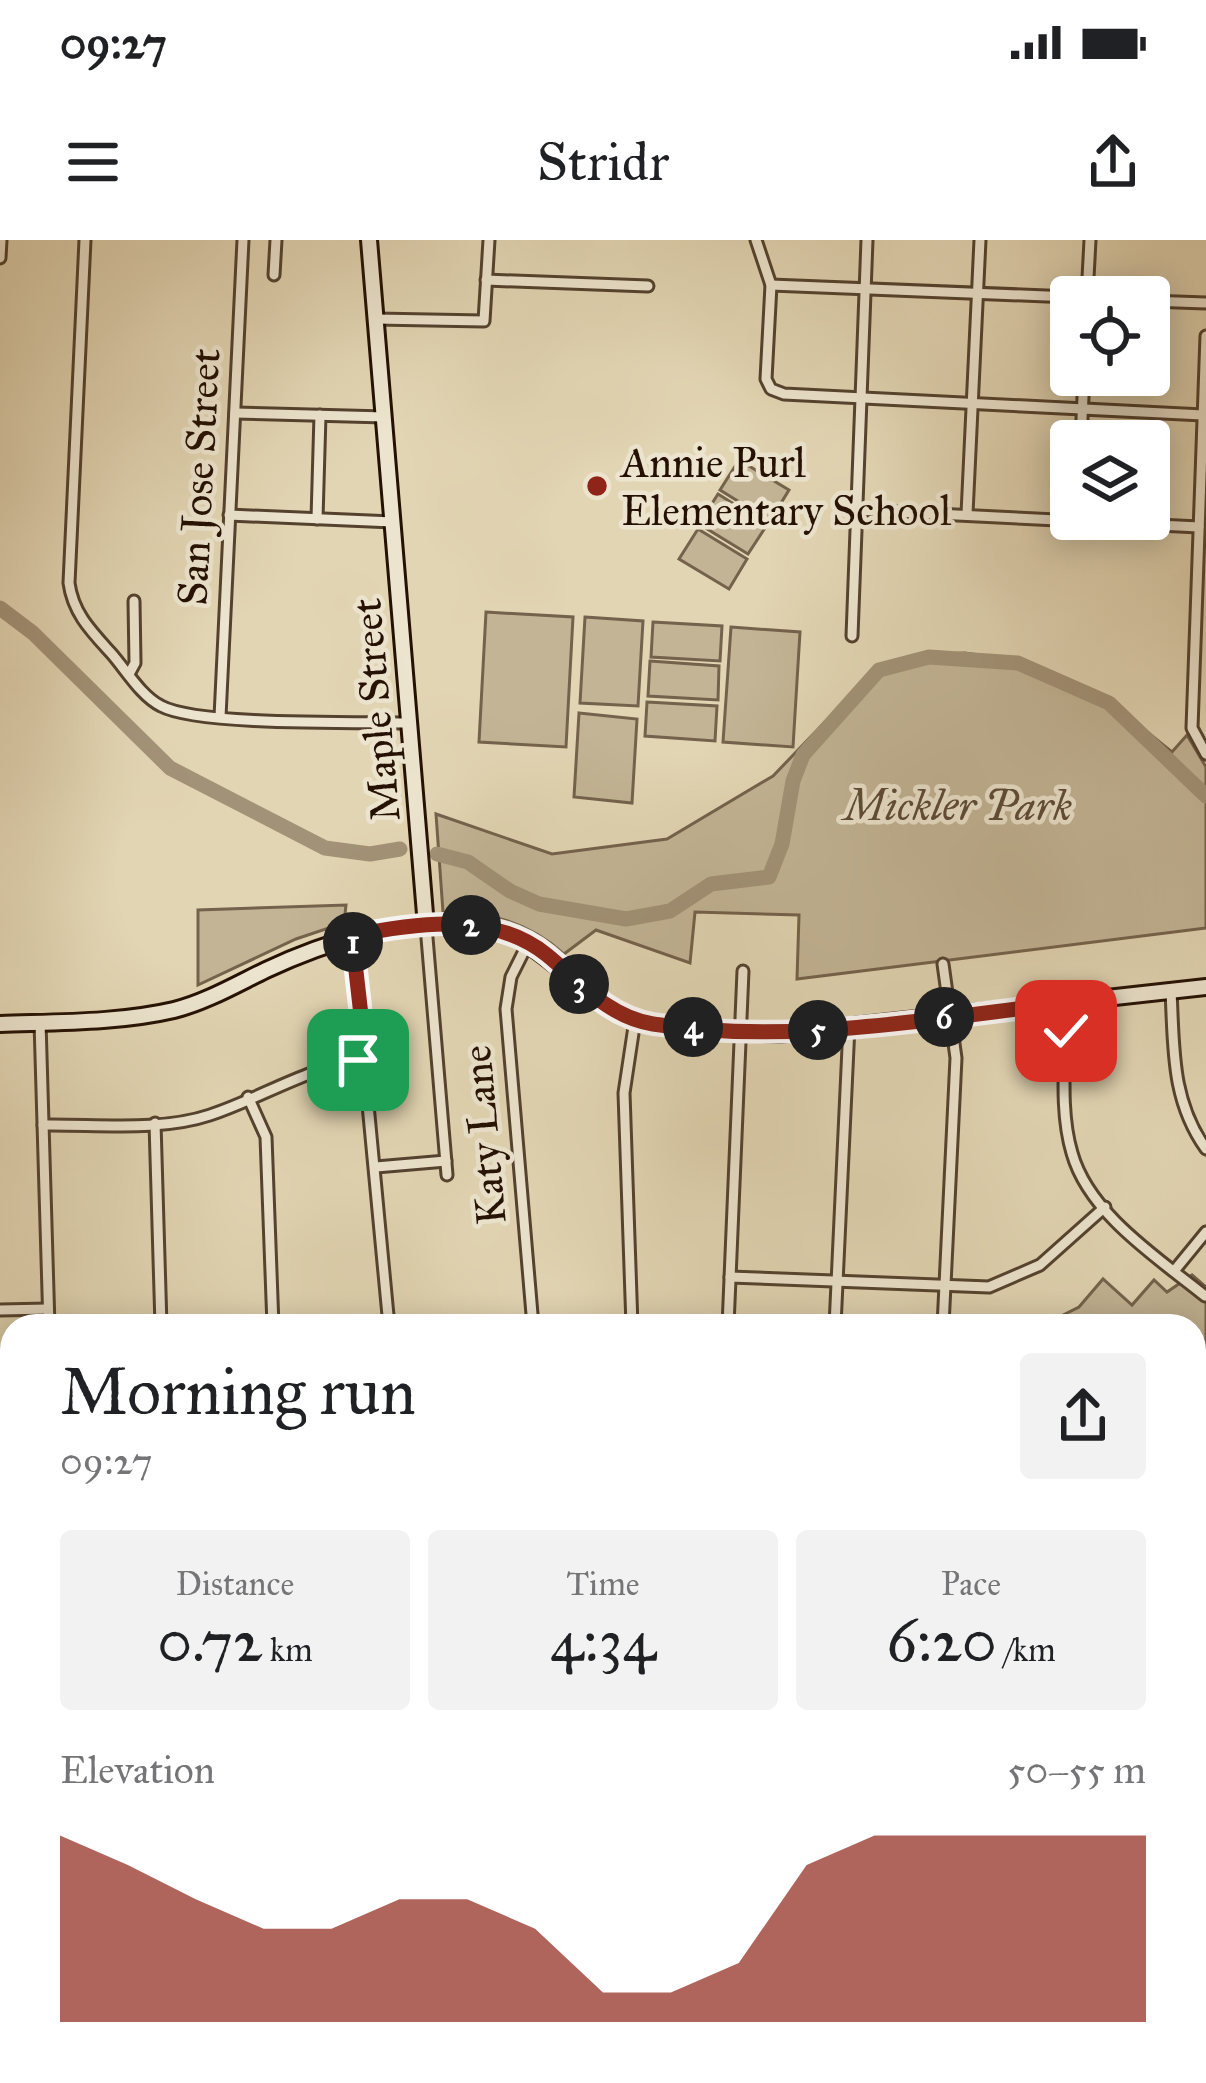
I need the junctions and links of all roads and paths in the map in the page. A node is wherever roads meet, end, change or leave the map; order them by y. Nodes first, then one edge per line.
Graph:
1 (1, 240) edge
2 (85, 240) edge
3 (243, 240) edge
4 (276, 240) edge
5 (369, 240) edge
6 (489, 240) edge
7 (757, 240) edge
8 (866, 240) edge
9 (980, 240) edge
10 (1090, 240) edge
11 (0, 258) edge
12 (274, 275) dead end
13 (1088, 276) edge
14 (486, 280) junction
15 (770, 285) junction
16 (648, 286) dead end
17 (865, 288) junction
18 (977, 293) junction
19 (1050, 296) edge
20 (1170, 302) edge
21 (1206, 303) edge
22 (376, 319) junction
23 (1206, 336) edge
24 (1083, 396) edge
25 (860, 399) junction
26 (973, 403) junction
27 (1083, 409) junction
28 (235, 412) junction
29 (320, 415) junction
30 (385, 417) junction
31 (1082, 420) edge
32 (1204, 422) edge
33 (855, 510) junction
34 (229, 514) junction
35 (967, 514) junction
36 (1050, 518) edge
37 (317, 519) junction
38 (393, 522) junction
39 (1170, 524) edge
40 (1199, 526) junction
41 (1202, 552) edge
42 (134, 601) dead end
43 (852, 636) dead end
44 (129, 674) junction
45 (220, 716) junction
46 (410, 724) junction
47 (1206, 754) edge
48 (426, 926) junction
49 (352, 936) junction
50 (528, 943) junction
51 (943, 964) dead end
52 (743, 971) dead end
53 (1206, 987) edge
54 (1171, 991) junction
55 (1065, 1003) junction
56 (950, 1016) junction
57 (635, 1020) junction
58 (40, 1022) junction
59 (0, 1024) edge
60 (849, 1026) junction
61 (742, 1032) junction
62 (366, 1059) junction
63 (248, 1097) junction
64 (155, 1123) junction
65 (43, 1125) junction
66 (1206, 1149) edge
67 (446, 1161) junction
68 (376, 1167) junction
69 (447, 1175) dead end
70 (1106, 1207) junction
71 (1206, 1232) edge
72 (1174, 1271) junction
73 (730, 1277) junction
74 (838, 1282) junction
75 (945, 1288) junction
76 (1205, 1296) edge
77 (48, 1309) junction
78 (0, 1310) edge
79 (48, 1314) edge
80 (161, 1314) edge
81 (273, 1314) edge
82 (388, 1314) edge
83 (532, 1314) edge
84 (632, 1314) edge
85 (728, 1314) edge
86 (836, 1314) edge
87 (944, 1314) edge

1 - 11 street
2 - 44 street
3 - 28 street, San Jose Street
4 - 12 street
5 - 22 street, Maple Street
6 - 14 street
7 - 15 street
8 - 17 street
9 - 18 street
10 - 13 street
14 - 16 street
14 - 22 street
15 - 17 street
15 - 25 street
17 - 18 street
17 - 25 street
18 - 19 street
18 - 26 street
20 - 21 street
22 - 30 street, Maple Street
23 - 32 street
24 - 27 street
25 - 26 street
25 - 33 street
26 - 27 street
26 - 35 street
27 - 31 street
27 - 32 street
28 - 29 street
28 - 34 street, San Jose Street
29 - 30 street
29 - 37 street
30 - 38 street, Maple Street
32 - 40 street
33 - 35 street
33 - 43 street
34 - 37 street
34 - 45 street, San Jose Street
35 - 36 street
37 - 38 street
38 - 46 street, Maple Street
39 - 40 street
40 - 41 street
41 - 47 street
42 - 44 street
44 - 45 street
45 - 46 street
46 - 48 street, Maple Street
48 - 49 street
48 - 50 street
48 - 67 street, Maple Street
49 - 58 street
49 - 62 street
50 - 57 street
50 - 83 street, Katy Lane
51 - 56 street
52 - 61 street
53 - 54 street
54 - 55 street
54 - 66 street
55 - 56 street
55 - 70 street
56 - 60 street
56 - 75 street
57 - 61 street
57 - 84 street
58 - 59 street
58 - 65 street
60 - 61 street
60 - 74 street
61 - 73 street
62 - 63 street
62 - 68 street
63 - 64 street
63 - 81 street
64 - 65 street
64 - 80 street
65 - 77 street
67 - 68 street
67 - 69 street, Maple Street
68 - 82 street
70 - 72 street
70 - 75 street
71 - 72 street
72 - 76 street
73 - 74 street
73 - 85 street
74 - 75 street
74 - 86 street
75 - 87 street
77 - 78 street
77 - 79 street

